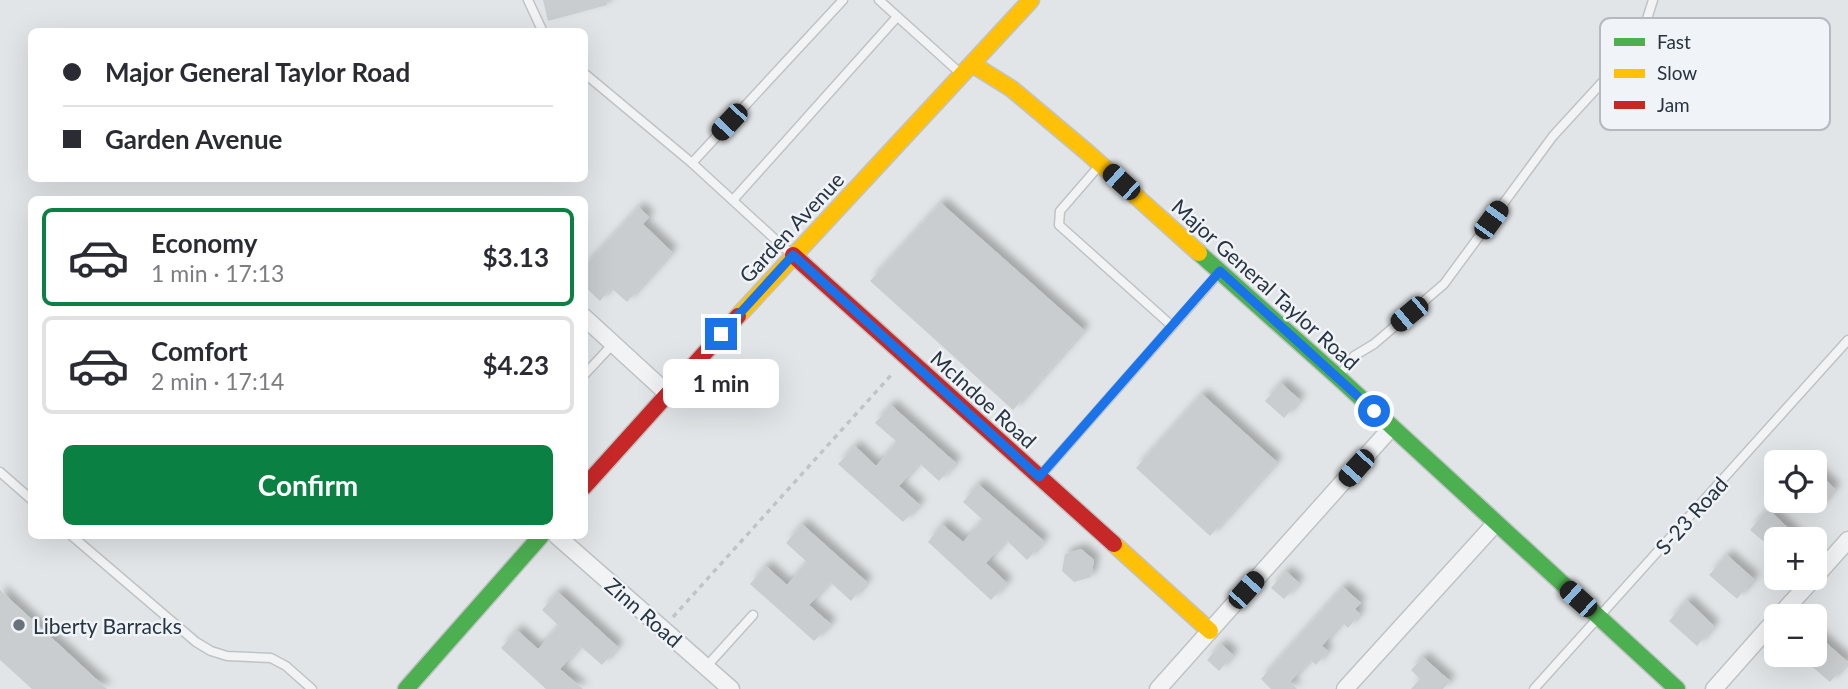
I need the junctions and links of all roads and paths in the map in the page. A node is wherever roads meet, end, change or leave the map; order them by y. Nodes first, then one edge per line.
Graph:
1 (528, 0) edge
2 (843, 0) edge
3 (879, 0) edge
4 (1031, 0) edge
5 (1653, 0) edge
6 (897, 17) junction
7 (1647, 18) edge
8 (541, 28) edge
9 (967, 69) junction
10 (588, 76) edge
11 (1600, 85) edge
12 (691, 163) junction
13 (1101, 164) junction
14 (733, 200) junction
15 (793, 255) junction
16 (1220, 271) junction
17 (588, 321) edge
18 (1172, 326) junction
19 (1848, 340) edge
20 (614, 344) junction
21 (906, 358) junction
22 (588, 371) edge
23 (1339, 378) junction
24 (668, 394) junction
25 (1392, 427) junction
26 (0, 472) edge
27 (1039, 477) junction
28 (588, 483) edge
29 (28, 496) edge
30 (1495, 524) junction
31 (76, 539) edge
32 (538, 539) edge
33 (560, 539) edge
34 (1848, 540) edge
35 (1827, 563) edge
36 (1803, 590) edge
37 (1790, 604) edge
38 (753, 615) dead end
39 (1599, 618) junction
40 (663, 629) junction
41 (1210, 631) junction
42 (1764, 634) edge
43 (706, 667) junction
44 (312, 689) edge
45 (406, 689) edge
46 (731, 689) edge
47 (1158, 689) edge
48 (1345, 689) edge
49 (1534, 689) edge
50 (1677, 689) edge
51 (1714, 689) edge

1 - 8 lane
2 - 12 lane
3 - 6 lane
4 - 9 street, Garden Avenue
5 - 7 lane
6 - 9 lane
6 - 14 lane
9 - 13 street, Major General Taylor Road
9 - 15 street, Garden Avenue
10 - 12 lane
11 - 23 lane
12 - 14 lane
13 - 16 street, Major General Taylor Road
13 - 18 lane
14 - 15 lane
15 - 21 street, McIndoe Road
15 - 24 street, Garden Avenue
16 - 18 lane
16 - 23 street, Major General Taylor Road
17 - 20 street
18 - 27 lane
19 - 39 lane, S-23 Road
20 - 22 lane
20 - 24 street
21 - 27 street, McIndoe Road
21 - 40 path
23 - 25 street, Major General Taylor Road
24 - 28 street, Garden Avenue
25 - 30 street, Major General Taylor Road
25 - 41 street
26 - 29 lane
27 - 41 street, McIndoe Road
30 - 39 street, Major General Taylor Road
30 - 48 street
31 - 44 lane
32 - 45 street
33 - 40 street, Zinn Road
34 - 35 street
36 - 37 street
38 - 43 lane
39 - 49 lane, S-23 Road
39 - 50 street, Major General Taylor Road
40 - 43 street, Zinn Road
41 - 47 street
42 - 51 street
43 - 46 street, Zinn Road

